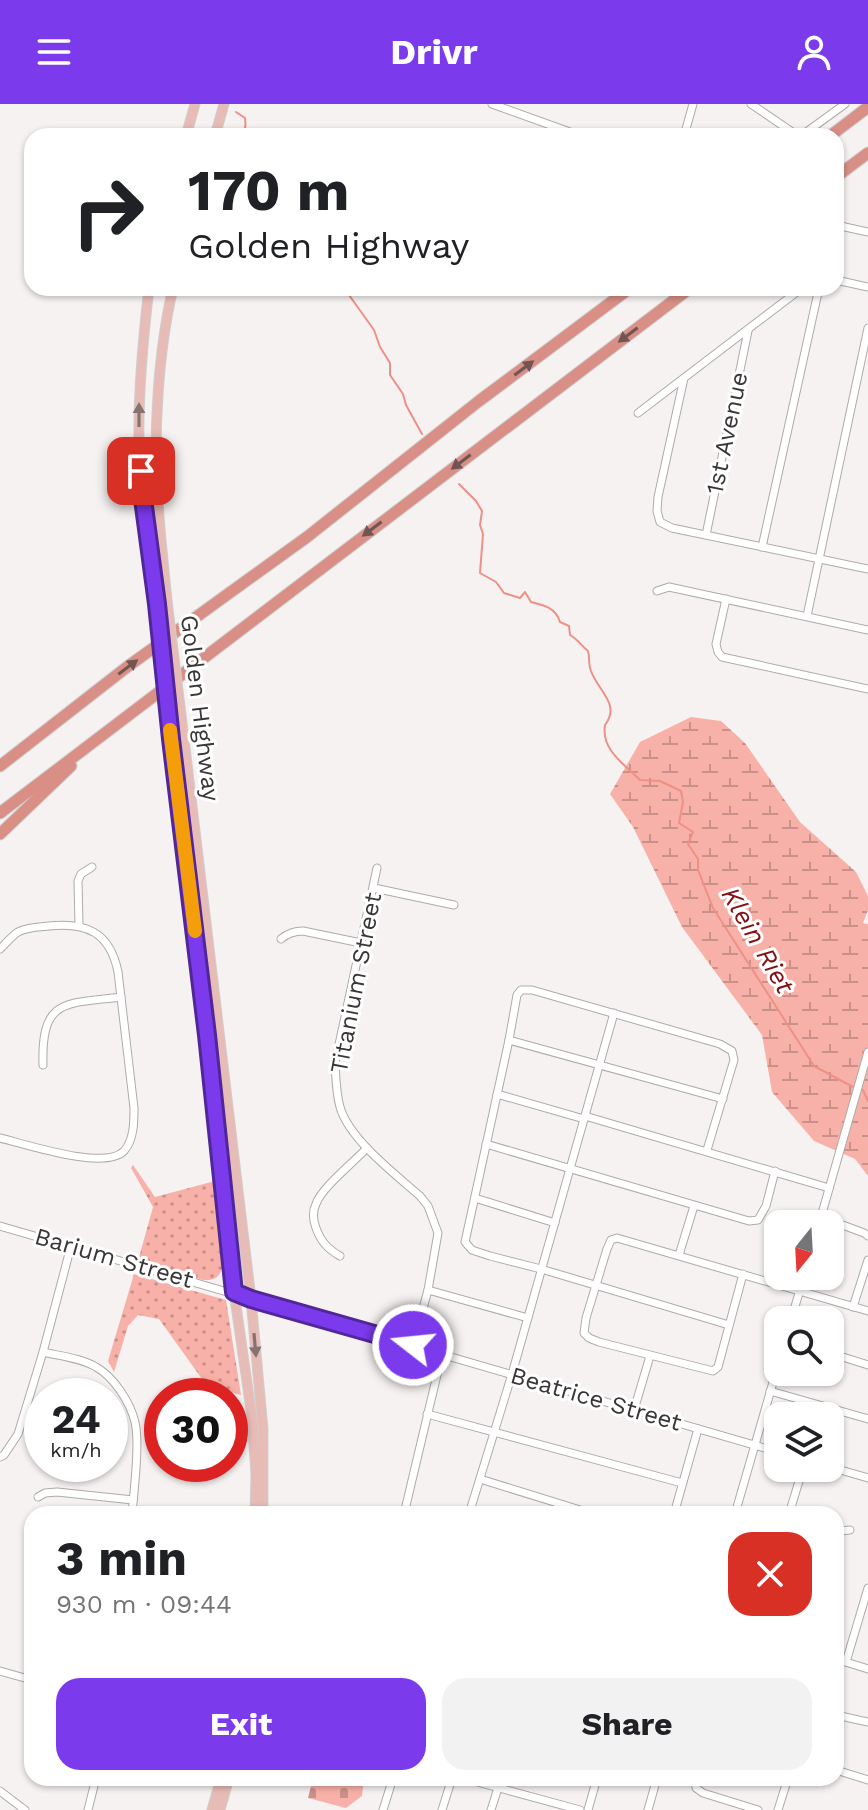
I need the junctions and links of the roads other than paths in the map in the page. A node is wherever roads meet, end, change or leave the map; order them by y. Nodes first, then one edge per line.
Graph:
1 (195, 104) edge
2 (224, 104) edge
3 (492, 104) edge
4 (693, 104) edge
5 (751, 104) edge
6 (828, 104) edge
7 (845, 104) edge
8 (868, 107) edge
9 (835, 111) junction
10 (188, 128) edge
11 (217, 128) edge
12 (559, 128) edge
13 (686, 128) edge
14 (788, 128) edge
15 (811, 128) edge
16 (840, 128) edge
17 (868, 153) edge
18 (844, 171) edge
19 (844, 227) edge
20 (868, 232) edge
21 (844, 282) edge
22 (868, 287) edge
23 (148, 296) edge
24 (171, 296) edge
25 (619, 296) edge
26 (679, 296) edge
27 (792, 296) edge
28 (817, 296) edge
29 (868, 328) edge
30 (748, 331) junction
31 (684, 378) junction
32 (638, 413) dead end
33 (706, 535) junction
34 (762, 547) junction
35 (819, 559) junction
36 (868, 569) edge
37 (657, 591) dead end
38 (726, 599) junction
39 (162, 602) junction
40 (807, 616) junction
41 (868, 630) edge
42 (868, 689) edge
43 (118, 721) junction
44 (0, 763) edge
45 (0, 813) edge
46 (0, 834) edge
47 (92, 867) dead end
48 (377, 868) dead end
49 (374, 888) junction
50 (454, 905) dead end
51 (79, 925) junction
52 (281, 939) dead end
53 (361, 943) junction
54 (0, 949) edge
55 (121, 997) junction
56 (614, 1013) junction
57 (509, 1040) junction
58 (868, 1052) edge
59 (600, 1064) junction
60 (43, 1065) dead end
61 (497, 1094) junction
62 (723, 1099) junction
63 (585, 1117) junction
64 (0, 1138) edge
65 (486, 1144) junction
66 (367, 1148) junction
67 (707, 1150) junction
68 (570, 1170) junction
69 (775, 1171) junction
70 (829, 1188) junction
71 (475, 1198) junction
72 (694, 1206) junction
73 (823, 1210) edge
74 (555, 1223) junction
75 (0, 1226) edge
76 (844, 1227) edge
77 (868, 1236) edge
78 (71, 1246) junction
79 (679, 1255) junction
80 (340, 1256) dead end
81 (868, 1260) edge
82 (541, 1269) junction
83 (743, 1274) junction
84 (595, 1285) junction
85 (428, 1290) junction
86 (799, 1291) junction
87 (234, 1292) junction
88 (251, 1299) junction
89 (795, 1306) edge
90 (853, 1307) junction
91 (868, 1311) edge
92 (528, 1318) junction
93 (729, 1325) junction
94 (413, 1345) junction
95 (43, 1352) junction
96 (442, 1354) junction
97 (650, 1356) junction
98 (844, 1357) edge
99 (868, 1365) edge
100 (512, 1374) junction
101 (772, 1386) edge
102 (770, 1391) junction
103 (634, 1410) junction
104 (427, 1414) junction
105 (868, 1419) edge
106 (698, 1429) junction
107 (495, 1431) junction
108 (755, 1445) junction
109 (764, 1448) edge
110 (0, 1457) edge
111 (844, 1471) edge
112 (868, 1478) edge
113 (480, 1479) junction
114 (799, 1482) edge
115 (682, 1483) junction
116 (38, 1497) dead end
117 (133, 1500) junction
118 (133, 1506) edge
119 (255, 1506) edge
120 (263, 1506) edge
121 (406, 1506) edge
122 (472, 1506) edge
123 (567, 1506) edge
124 (676, 1506) edge
125 (737, 1506) edge
126 (791, 1506) edge
127 (850, 1530) dead end
128 (844, 1531) edge
129 (868, 1588) edge
130 (846, 1662) joint
131 (868, 1669) edge
132 (0, 1671) edge
133 (24, 1678) edge
134 (844, 1717) edge
135 (868, 1722) edge
136 (844, 1772) edge
137 (868, 1780) edge
138 (94, 1786) edge
139 (219, 1786) edge
140 (227, 1786) edge
141 (390, 1786) edge
142 (450, 1786) edge
143 (491, 1786) edge
144 (595, 1786) edge
145 (655, 1786) edge
146 (696, 1786) edge
147 (786, 1786) edge
148 (498, 1788) junction
149 (0, 1791) edge
150 (542, 1801) junction
151 (744, 1808) edge
152 (25, 1810) edge
153 (88, 1810) edge
154 (212, 1810) edge
155 (220, 1810) edge
156 (383, 1810) edge
157 (442, 1810) edge
158 (491, 1810) edge
159 (539, 1810) edge
160 (580, 1810) edge
161 (588, 1810) edge
162 (648, 1810) edge
163 (758, 1810) edge
164 (778, 1810) edge

1 - 10 main road
2 - 11 main road
3 - 12 street
4 - 13 street
5 - 14 street
6 - 9 street
7 - 9 street
8 - 16 highway
9 - 15 street
17 - 18 highway
19 - 20 street
21 - 22 street
39 -> 23 main road, Golden Highway
24 - 39 main road, Golden Highway
44 -> 25 highway
26 -> 43 highway
27 - 30 street
28 - 34 street
29 - 35 street
30 - 31 street
30 - 33 street, 1st Avenue
31 - 32 street
31 - 33 street
33 - 34 street
34 - 35 street
35 - 36 street
35 - 40 street
37 - 38 street
38 - 40 street
38 - 42 street
39 - 87 main road, Golden Highway, bridge
39 - 88 main road, Golden Highway, bridge
40 - 41 street
43 - 45 highway
43 - 46 highway
47 - 51 street
48 - 49 street, Titanium Street
49 - 50 street
49 - 53 street, Titanium Street
51 - 54 street
51 - 55 street
52 - 53 street
53 - 66 street, Titanium Street
55 - 60 street
55 - 64 street
56 - 57 street
56 - 59 street
56 - 62 street
57 - 59 street
57 - 61 street
58 - 70 street
59 - 62 street
59 - 63 street
61 - 63 street
61 - 65 street
62 - 67 street
63 - 67 street
63 - 68 street
65 - 68 street
65 - 71 street
66 - 80 street
66 - 85 street, Titanium Street
67 - 69 street
68 - 72 street
68 - 74 street
69 - 70 street
69 - 72 street
70 - 73 street
71 - 74 street
71 - 82 street
72 - 79 street
74 - 82 street
75 - 78 street, Barium Street
76 - 77 street
78 - 87 street, Barium Street
78 - 95 street
79 - 83 street
79 - 84 street
81 - 90 street
82 - 84 street
82 - 92 street
83 - 86 street
83 - 93 street
84 - 93 street
84 - 97 street
85 - 92 street
85 - 94 street, Titanium Street
86 - 89 street
86 - 90 street
87 - 88 street, Barium Street
87 - 119 main road, Golden Highway
88 - 94 street, Barium Street
88 -> 120 main road, Golden Highway
90 - 91 street
92 - 100 street
93 - 97 street
94 - 96 street, Beatrice Street
95 - 110 street
95 - 117 street
96 - 100 street, Beatrice Street
96 - 104 street
97 - 103 street
98 - 99 street
100 - 103 street, Beatrice Street
100 - 107 street
101 - 102 street
102 - 105 street
102 - 108 street
103 - 106 street, Beatrice Street
104 - 107 street
104 - 121 street
106 - 108 street, Beatrice Street
106 - 115 street
107 - 113 street
107 - 115 street
108 - 109 street, Beatrice Street
108 - 125 street
111 - 112 street
113 - 122 street
113 - 123 street
114 - 126 street
115 - 124 street
116 - 117 street
117 - 118 street
127 - 128 street
129 - 130 street
130 - 131 street
132 - 133 street
134 - 135 street
136 - 137 street
138 - 153 street
139 - 154 main road
140 - 155 main road
141 - 156 street
142 - 157 street
143 - 148 street
144 - 161 street
145 - 162 street
146 - 151 street
147 - 164 street
148 - 150 street
148 - 158 street
149 - 152 street
150 - 159 street
150 - 160 street
151 - 163 street

